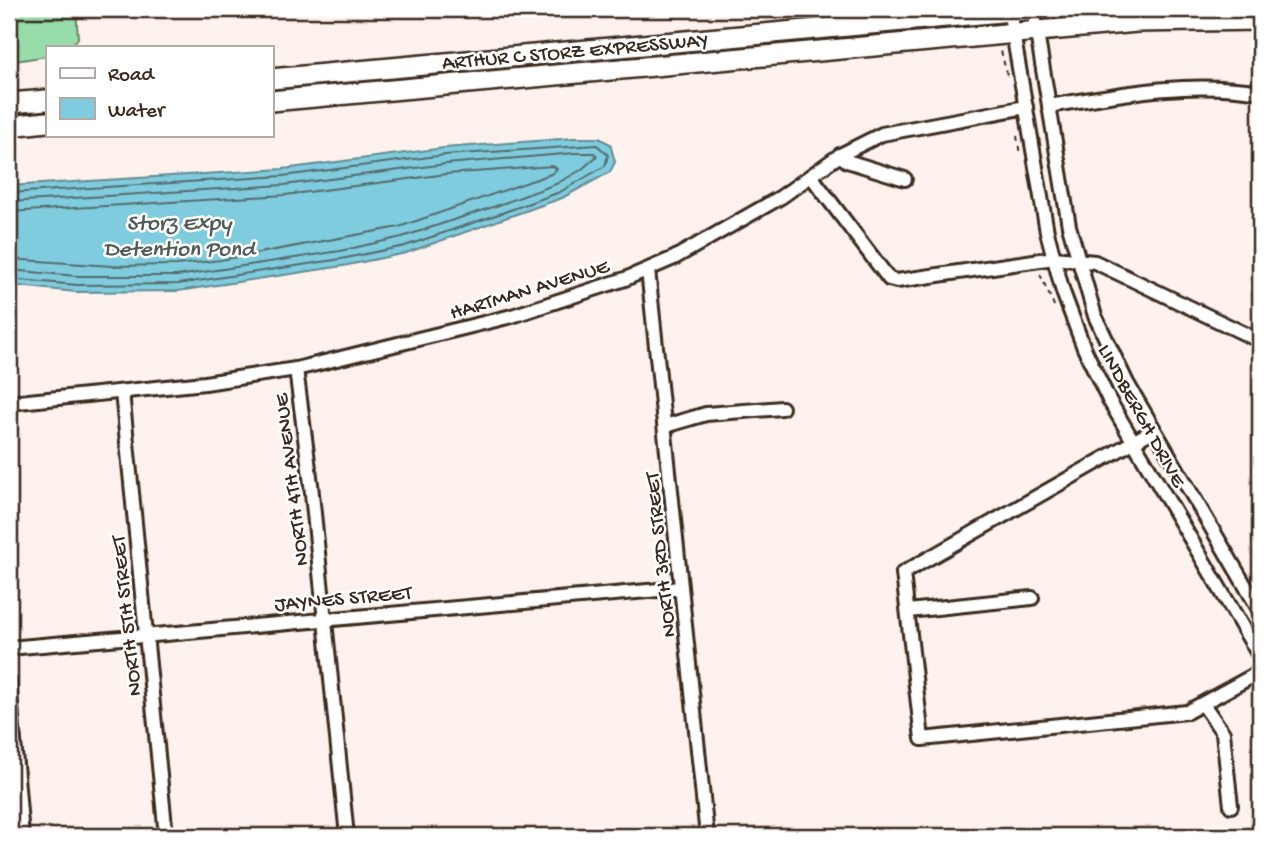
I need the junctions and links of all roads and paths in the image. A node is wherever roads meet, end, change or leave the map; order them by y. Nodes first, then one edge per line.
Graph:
1 (1034, 9) edge
2 (1010, 10) edge
3 (1260, 20) edge
4 (1037, 30) junction
5 (1014, 33) junction
6 (273, 79) edge
7 (1260, 92) edge
8 (46, 100) edge
9 (273, 101) edge
10 (9, 103) edge
11 (1049, 106) junction
12 (1026, 107) junction
13 (46, 122) edge
14 (9, 125) edge
15 (840, 155) junction
16 (811, 176) junction
17 (905, 180) dead end
18 (1054, 258) junction
19 (1077, 261) junction
20 (648, 270) junction
21 (1260, 341) edge
22 (296, 369) junction
23 (122, 392) junction
24 (9, 403) edge
25 (782, 408) dead end
26 (665, 426) junction
27 (1154, 430) junction
28 (1134, 443) junction
29 (681, 588) junction
30 (1032, 598) dead end
31 (908, 611) junction
32 (1260, 611) edge
33 (325, 617) junction
34 (147, 636) junction
35 (9, 648) edge
36 (1260, 657) edge
37 (1260, 672) edge
38 (9, 681) edge
39 (1203, 704) junction
40 (1231, 806) dead end
41 (22, 836) edge
42 (166, 836) edge
43 (347, 836) edge
44 (707, 836) edge

1 - 2 highway, ARTHUR C STORZ EXPRESSWAY
1 - 4 street, LINDBERGH DRIVE
2 - 5 street, LINDBERGH DRIVE
2 - 6 highway, ARTHUR C STORZ EXPRESSWAY
3 - 4 highway, ARTHUR C STORZ EXPRESSWAY
4 - 5 highway, ARTHUR C STORZ EXPRESSWAY
4 - 11 street, LINDBERGH DRIVE
5 - 9 highway, ARTHUR C STORZ EXPRESSWAY
5 - 12 street, LINDBERGH DRIVE
7 - 11 street
8 - 10 highway
11 - 19 street, LINDBERGH DRIVE
12 - 15 street, HARTMAN AVENUE
12 - 18 street, LINDBERGH DRIVE
13 - 14 highway
15 - 16 street, HARTMAN AVENUE
15 - 17 street
16 - 18 street
16 - 20 street, HARTMAN AVENUE
18 - 19 street
18 - 28 street, LINDBERGH DRIVE
19 - 21 street
19 - 27 street, LINDBERGH DRIVE
20 - 22 street, HARTMAN AVENUE
20 - 26 street, NORTH 3RD STREET
22 - 23 street, HARTMAN AVENUE
22 - 33 street, NORTH 4TH AVENUE
23 - 24 street, HARTMAN AVENUE
23 - 34 street, NORTH 5TH STREET
25 - 26 street
26 - 29 street, NORTH 3RD STREET
27 - 28 street
27 - 32 street, LINDBERGH DRIVE
28 - 31 street
28 - 36 street, LINDBERGH DRIVE
29 - 33 street, JAYNES STREET
29 - 44 street, NORTH 3RD STREET
30 - 31 street
31 - 39 street
33 - 34 street, JAYNES STREET
33 - 43 street, NORTH 4TH AVENUE
34 - 35 street, JAYNES STREET
34 - 42 street, NORTH 5TH STREET
37 - 39 street
38 - 41 street
39 - 40 street

